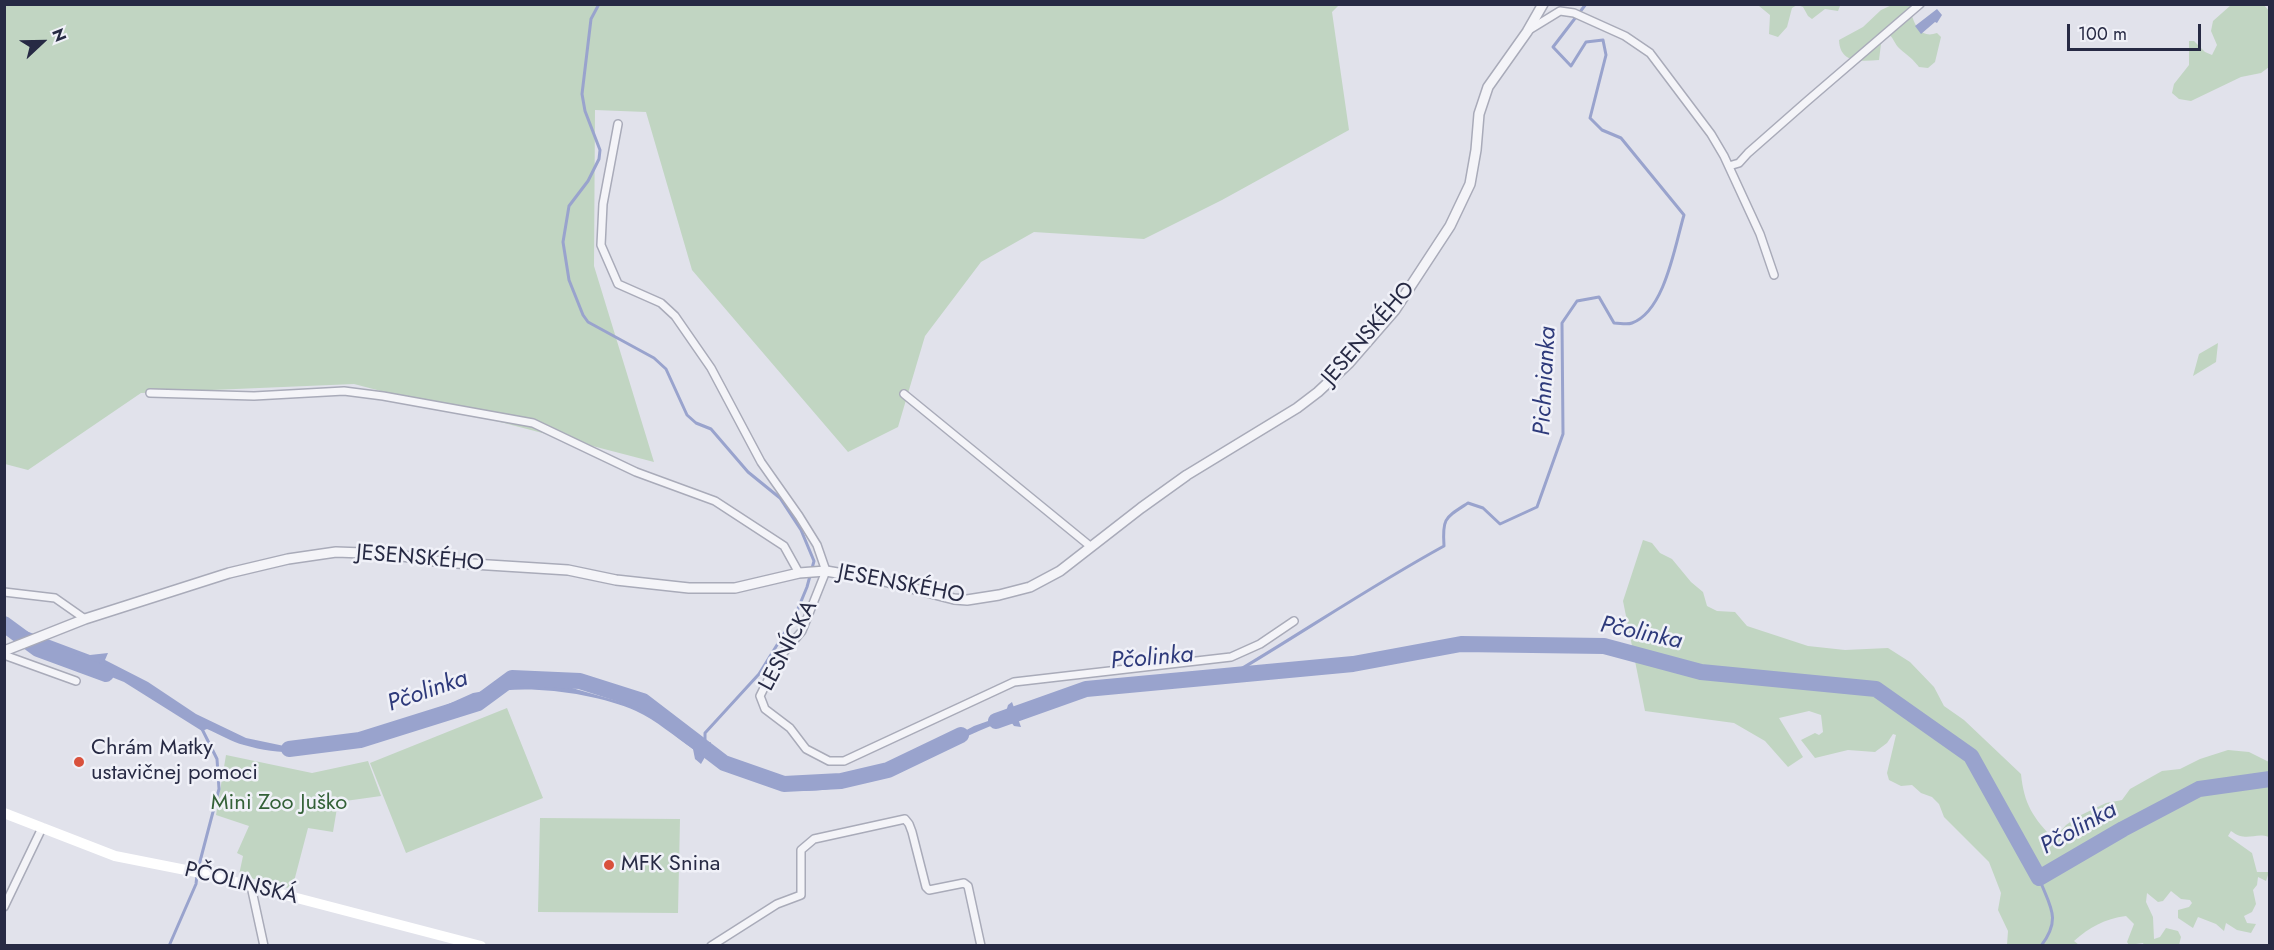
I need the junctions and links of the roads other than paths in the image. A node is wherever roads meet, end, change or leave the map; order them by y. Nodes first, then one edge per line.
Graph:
1 (1543, 4) edge
2 (1920, 4) edge
3 (1560, 8) edge
4 (1527, 32) junction
5 (618, 124) dead end
6 (1729, 166) junction
7 (1774, 275) dead end
8 (150, 393) dead end
9 (904, 394) dead end
10 (1090, 546) junction
11 (826, 571) junction
12 (799, 573) junction
13 (4, 592) edge
14 (85, 619) junction
15 (1294, 621) dead end
16 (4, 653) edge
17 (76, 681) dead end
18 (4, 813) edge
19 (42, 828) junction
20 (250, 886) junction
21 (4, 907) edge
22 (264, 945) edge
23 (481, 945) edge
24 (711, 945) edge
25 (981, 945) edge

1 - 4 street, JESENSKÉHO
2 - 6 street
3 - 4 street
3 - 6 street
4 - 10 street, JESENSKÉHO
5 - 11 street
6 - 7 street
8 - 12 street
9 - 10 street
10 - 11 street, JESENSKÉHO
11 - 12 street, JESENSKÉHO
11 - 15 street, LESNÍCKA
12 - 14 street, JESENSKÉHO
13 - 14 street
14 - 16 street, JESENSKÉHO
16 - 17 street
18 - 19 main road, PČOLINSKÁ
19 - 20 main road, PČOLINSKÁ
19 - 21 street
20 - 22 street
20 - 23 main road, PČOLINSKÁ
24 - 25 street

